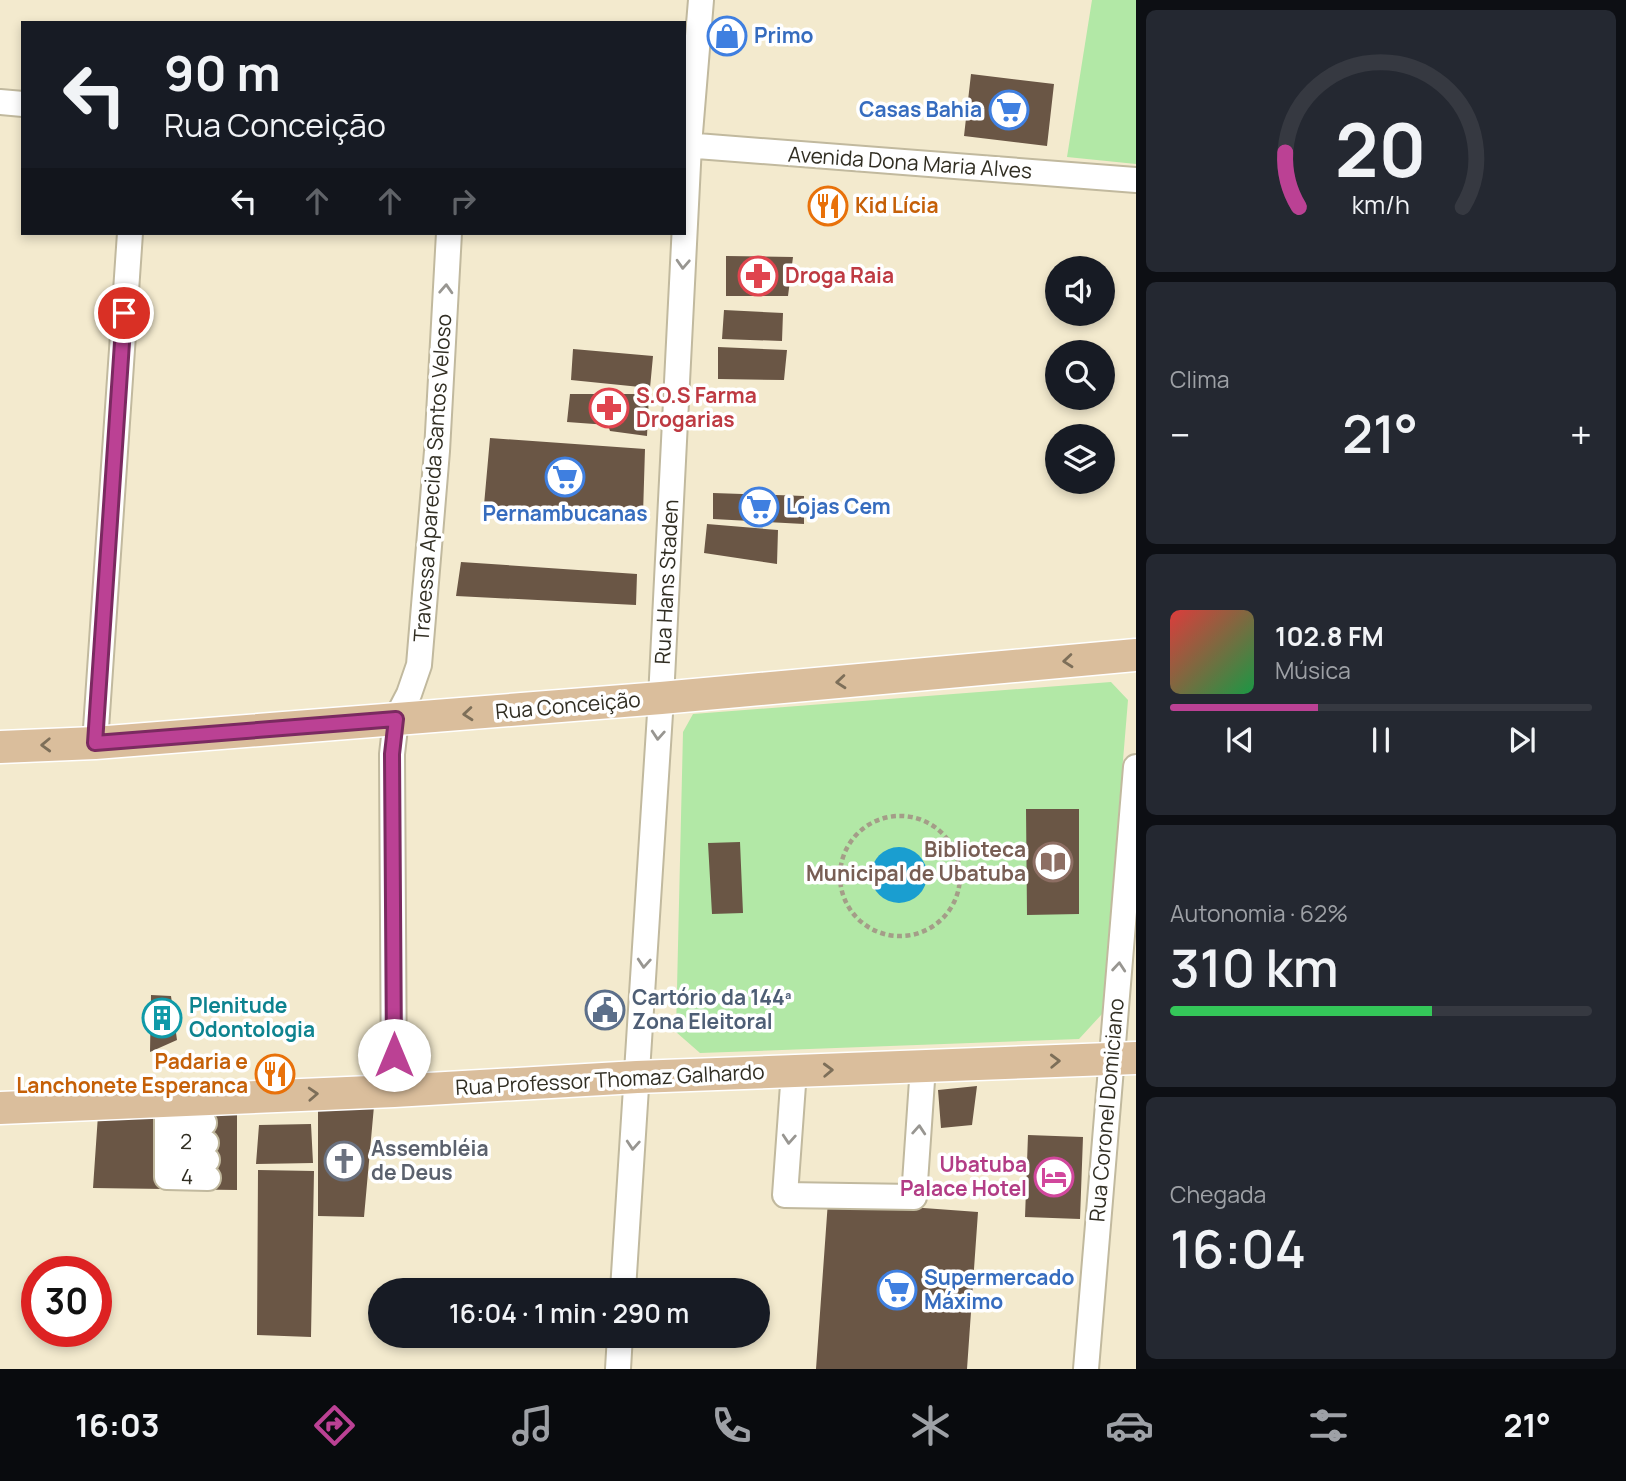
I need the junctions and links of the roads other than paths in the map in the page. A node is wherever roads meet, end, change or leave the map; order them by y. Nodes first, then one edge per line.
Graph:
1 (701, 0) edge
2 (0, 102) edge
3 (21, 104) edge
4 (687, 145) edge
5 (686, 166) edge
6 (1136, 180) edge
7 (130, 235) edge
8 (449, 235) edge
9 (683, 235) edge
10 (1136, 655) edge
11 (661, 698) junction
12 (396, 719) junction
13 (95, 743) junction
14 (0, 747) edge
15 (1136, 767) edge
16 (1123, 1059) edge
17 (923, 1066) junction
18 (794, 1071) junction
19 (637, 1077) junction
20 (394, 1091) junction
21 (0, 1108) edge
22 (167, 1140) junction
23 (206, 1151) joint
24 (624, 1278) edge
25 (619, 1348) edge
26 (618, 1369) edge
27 (1086, 1369) edge

1 - 4 street, Rua Hans Staden
2 - 3 street
4 -> 5 street, Rua Hans Staden
4 - 6 street, Avenida Dona Maria Alves
7 - 13 street
12 -> 8 street, Travessa Aparecida Santos Veloso
9 -> 11 street, Rua Hans Staden
10 -> 11 main road, Rua Conceição
11 -> 12 main road, Rua Conceição
11 -> 19 street, Rua Hans Staden
12 - 13 main road, Rua Conceição
12 - 20 street, Travessa Aparecida Santos Veloso
13 -> 14 main road, Rua Conceição
16 -> 15 street, Rua Coronel Domiciano
17 -> 16 main road, Rua Professor Thomaz Galhardo
16 - 27 street, Rua Coronel Domiciano
18 -> 17 main road, Rua Professor Thomaz Galhardo
18 -> 17 street
18 - 19 main road, Rua Professor Thomaz Galhardo
19 - 20 main road, Rua Professor Thomaz Galhardo
19 -> 24 street, Rua Hans Staden
22 -> 20 main road, Rua Professor Thomaz Galhardo
21 - 22 main road, Rua Professor Thomaz Galhardo
22 - 23 street, 4
22 - 23 street, 2
25 - 26 street

